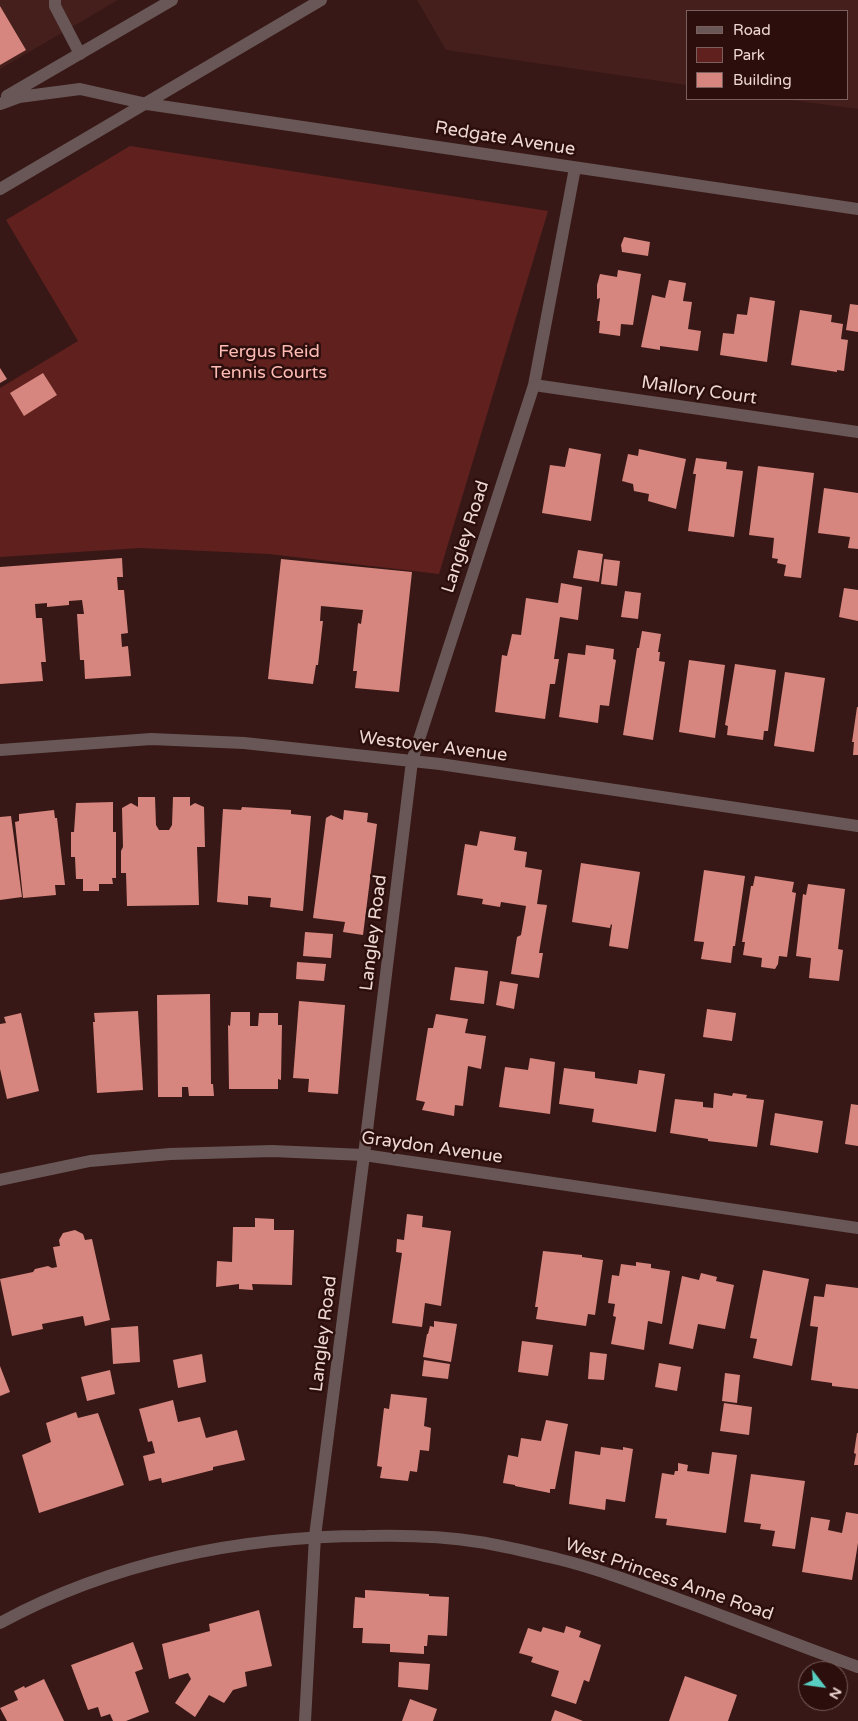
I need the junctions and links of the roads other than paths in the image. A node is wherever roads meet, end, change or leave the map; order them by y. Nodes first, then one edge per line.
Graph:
1 (55, 0) edge
2 (172, 0) edge
3 (321, 0) edge
4 (80, 54) junction
5 (0, 102) edge
6 (147, 104) junction
7 (575, 168) junction
8 (0, 189) edge
9 (858, 210) edge
10 (534, 384) junction
11 (858, 432) edge
12 (0, 750) edge
13 (412, 761) junction
14 (858, 826) edge
15 (364, 1154) junction
16 (0, 1180) edge
17 (858, 1228) edge
18 (315, 1536) junction
19 (0, 1623) edge
20 (858, 1667) edge
21 (305, 1721) edge

1 - 4 street
2 - 4 street, Redgate Avenue
3 - 6 street
4 - 5 street, Redgate Avenue
5 - 6 street, Redgate Avenue
6 - 7 street, Redgate Avenue
6 - 8 street
7 - 9 street, Redgate Avenue
7 - 10 street, Langley Road
10 - 11 street, Mallory Court
10 - 13 street, Langley Road
12 - 13 street, Westover Avenue
13 - 14 street, Westover Avenue
13 - 15 street, Langley Road
15 - 16 street, Graydon Avenue
15 - 17 street, Graydon Avenue
15 - 18 street, Langley Road
18 - 19 street, West Princess Anne Road
18 - 20 street, West Princess Anne Road
18 - 21 street, Langley Road

